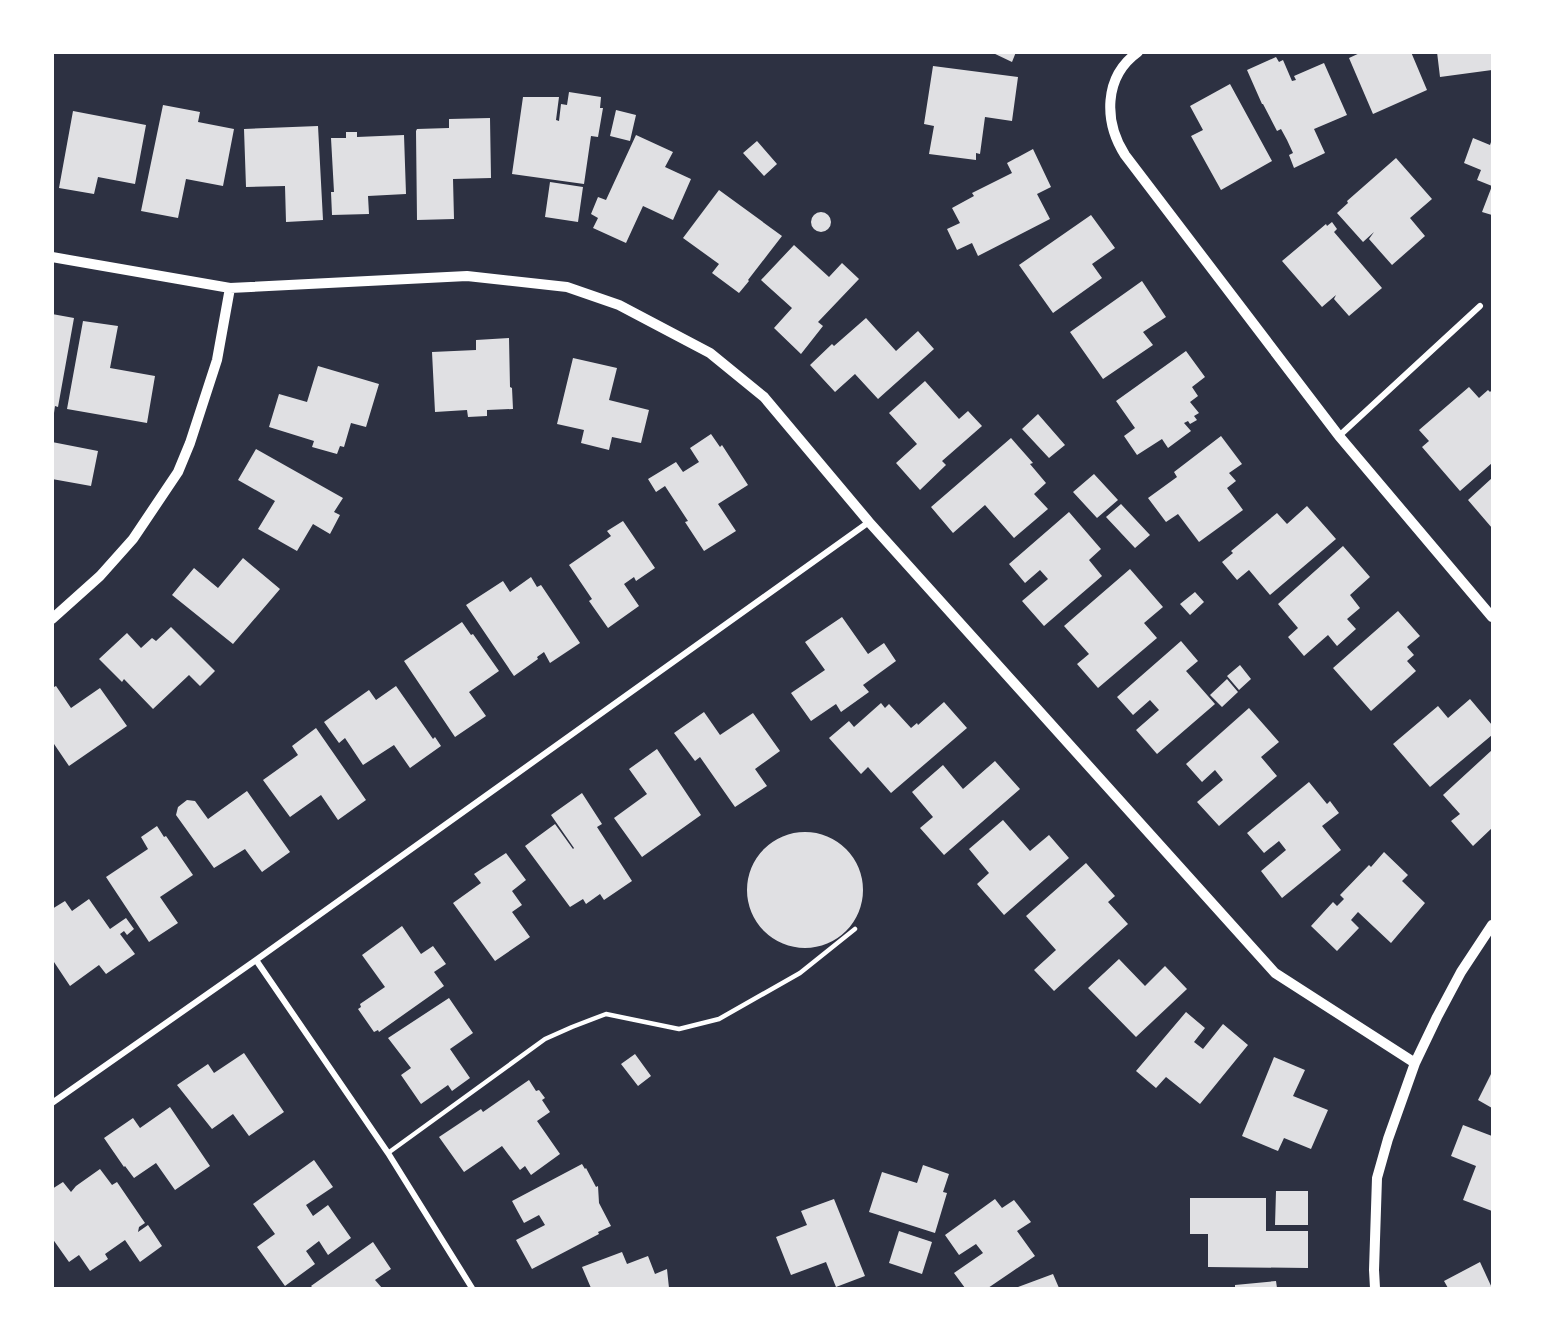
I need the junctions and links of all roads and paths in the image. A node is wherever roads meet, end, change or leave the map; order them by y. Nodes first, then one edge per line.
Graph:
1 (1138, 52) edge
2 (52, 257) edge
3 (230, 288) junction
4 (1480, 306) dead end
5 (1339, 436) junction
6 (869, 522) junction
7 (1492, 617) edge
8 (52, 619) edge
9 (1492, 925) edge
10 (855, 928) dead end
11 (256, 960) junction
12 (1415, 1063) junction
13 (52, 1103) edge
14 (388, 1153) junction
15 (472, 1288) edge
16 (1375, 1288) edge

1 - 5 street
2 - 3 street
3 - 6 street
3 - 8 street
4 - 5 street
5 - 7 street
6 - 11 street
6 - 12 street
9 - 12 street
10 - 14 lane
11 - 13 street
11 - 14 street
12 - 16 street
14 - 15 street

